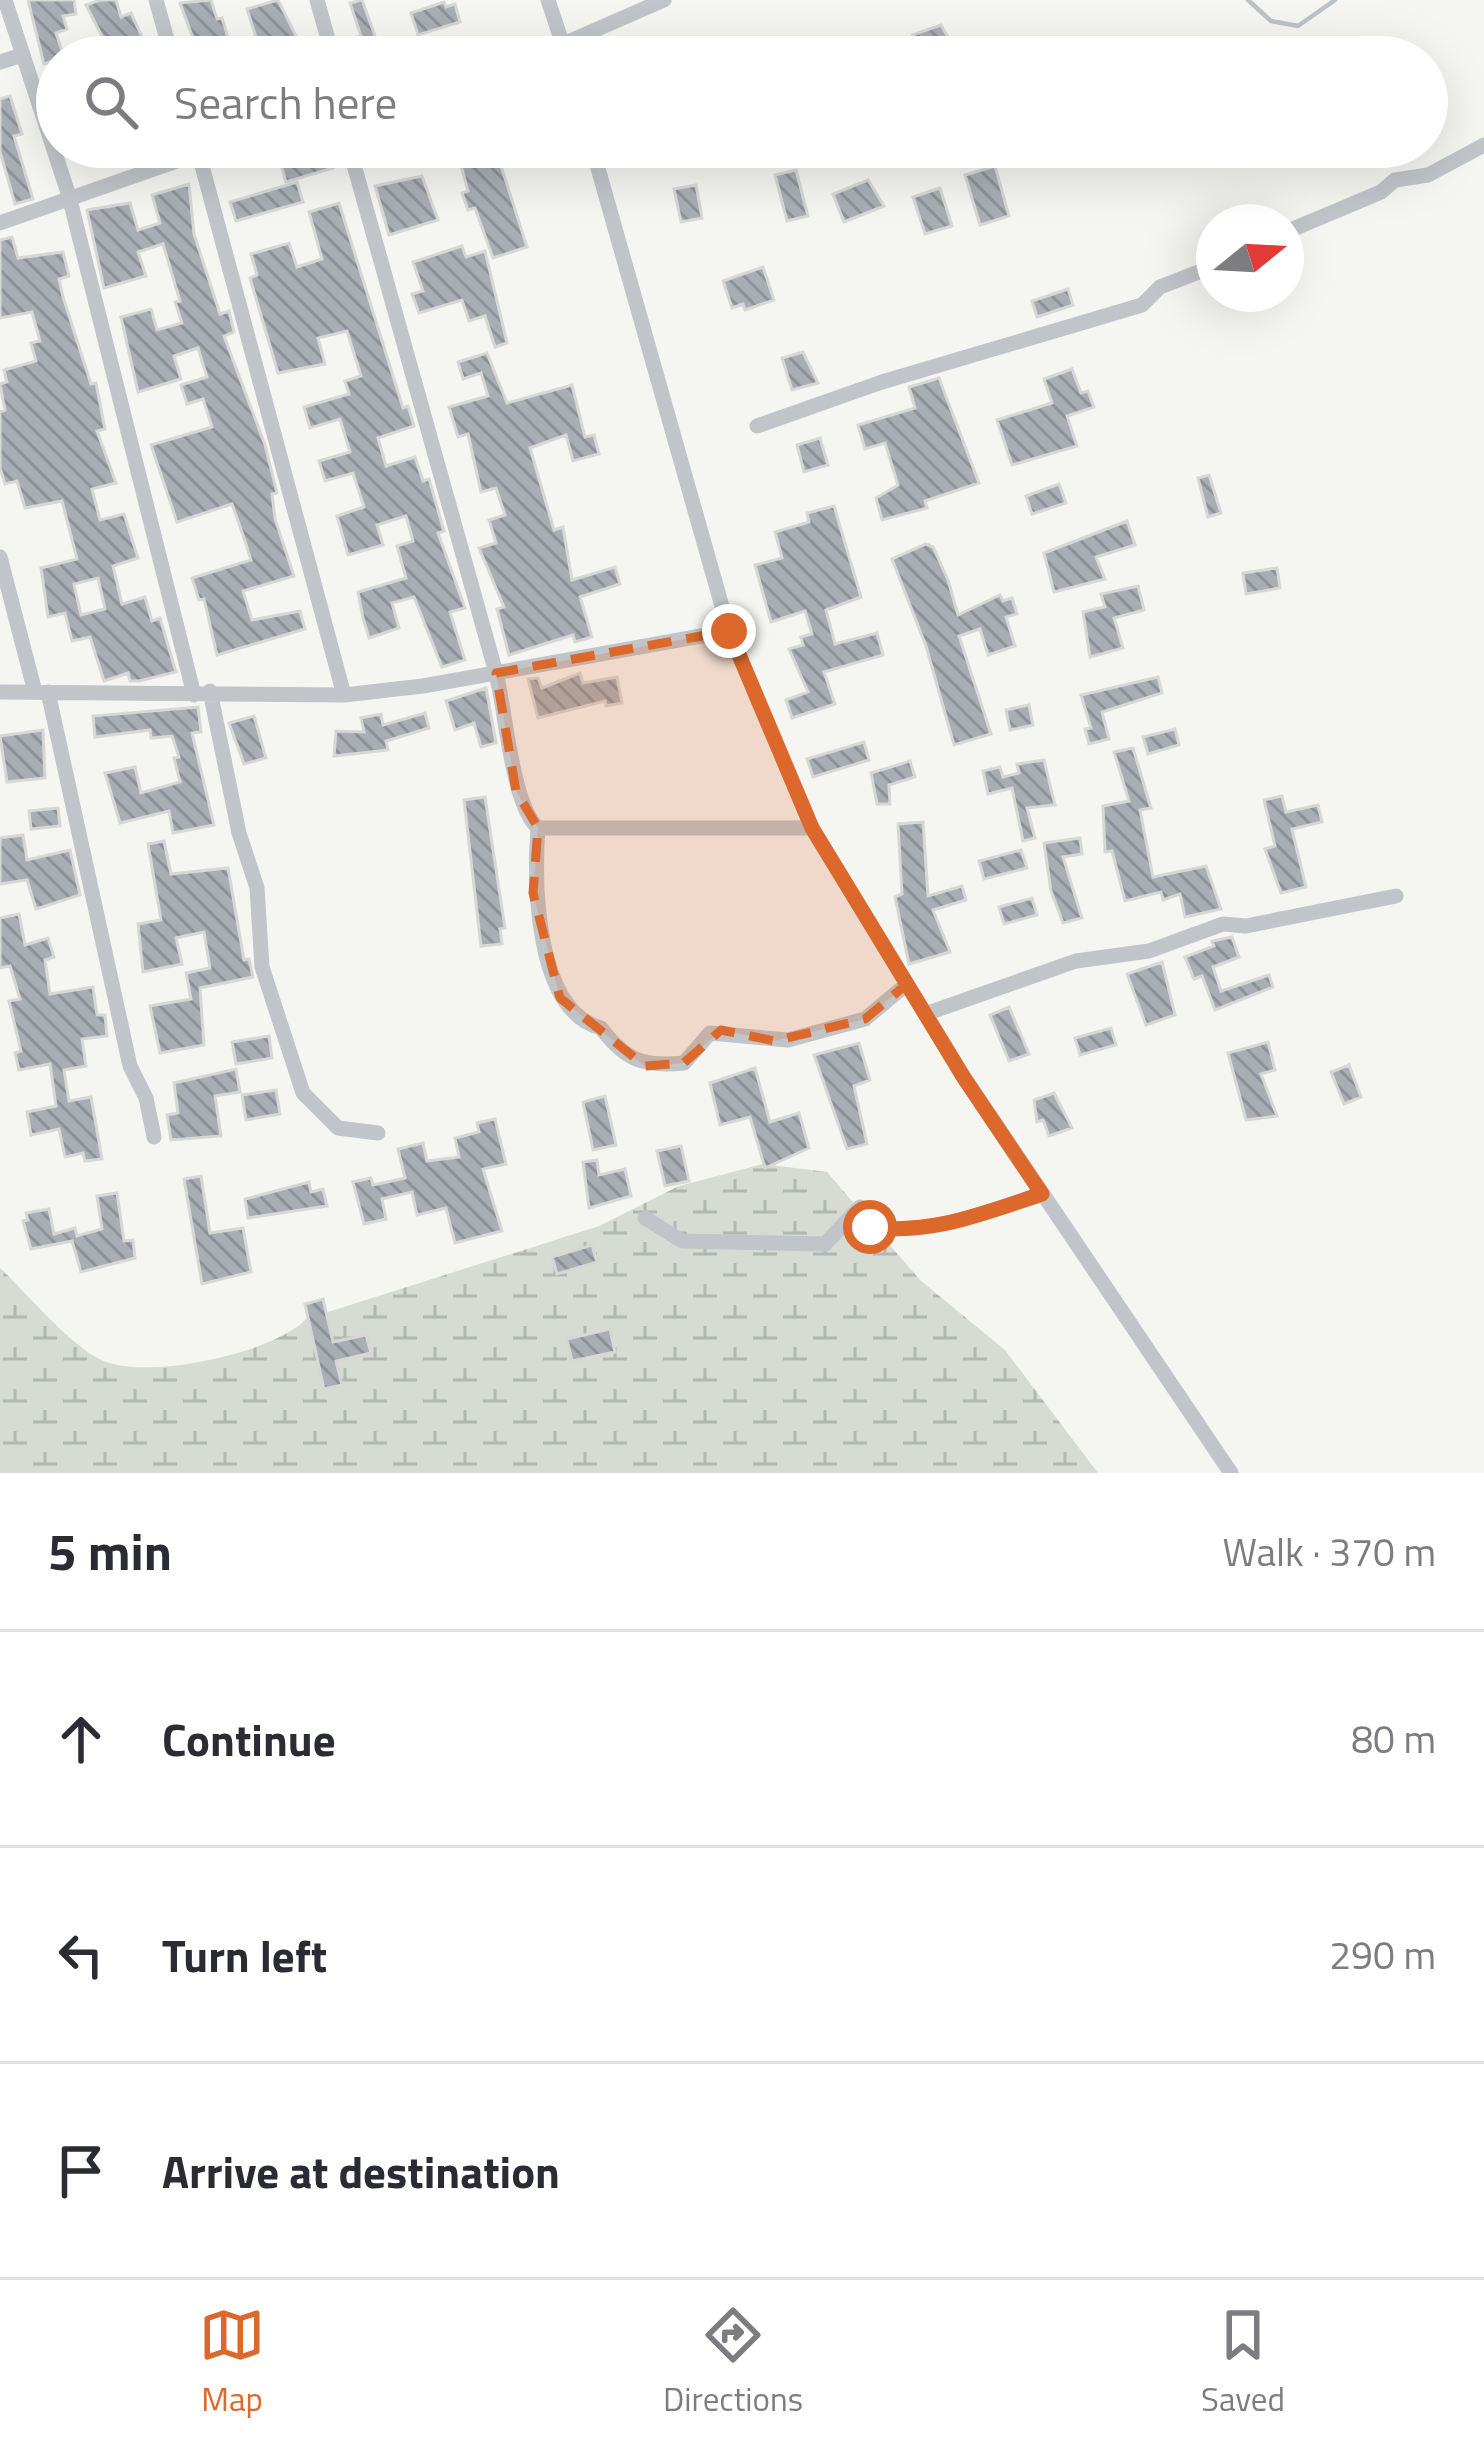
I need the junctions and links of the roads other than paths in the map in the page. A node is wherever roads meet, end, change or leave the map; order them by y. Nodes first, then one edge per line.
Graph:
1 (5, 0) edge
2 (156, 0) edge
3 (317, 0) edge
4 (548, 0) edge
5 (664, 0) edge
6 (166, 36) edge
7 (327, 36) edge
8 (556, 36) edge
9 (593, 36) edge
10 (22, 55) junction
11 (0, 62) edge
12 (36, 97) edge
13 (1484, 145) edge
14 (1448, 164) edge
15 (60, 168) edge
16 (148, 168) edge
17 (203, 168) edge
18 (355, 168) edge
19 (598, 168) edge
20 (1441, 168) edge
21 (69, 196) junction
22 (0, 224) edge
23 (1304, 224) edge
24 (1196, 273) edge
25 (757, 426) dead end
26 (0, 557) edge
27 (729, 631) junction
28 (496, 673) junction
29 (0, 692) edge
30 (41, 692) junction
31 (202, 693) junction
32 (344, 695) junction
33 (538, 828) junction
34 (812, 828) junction
35 (1396, 896) dead end
36 (907, 984) junction
37 (925, 1014) junction
38 (378, 1133) dead end
39 (154, 1137) dead end
40 (1042, 1194) junction
41 (645, 1218) dead end
42 (1232, 1473) edge

1 - 10 street
2 - 6 street
3 - 7 street
4 - 8 street
5 - 9 street
10 - 11 street
10 - 12 street
13 - 14 street
15 - 21 street
16 - 21 street
17 - 32 street
18 - 28 street
19 - 27 street
20 - 23 street
21 - 22 street
21 - 31 street
24 - 25 street
26 - 30 street
27 - 28 street
27 - 34 street
28 - 32 street
28 - 33 street
29 - 30 street
30 - 31 street
30 - 39 street
31 - 32 street
31 - 38 street
33 - 34 street
33 - 36 street
34 - 36 street
35 - 37 street
36 - 37 street
37 - 40 street
40 - 41 street
40 - 42 street

